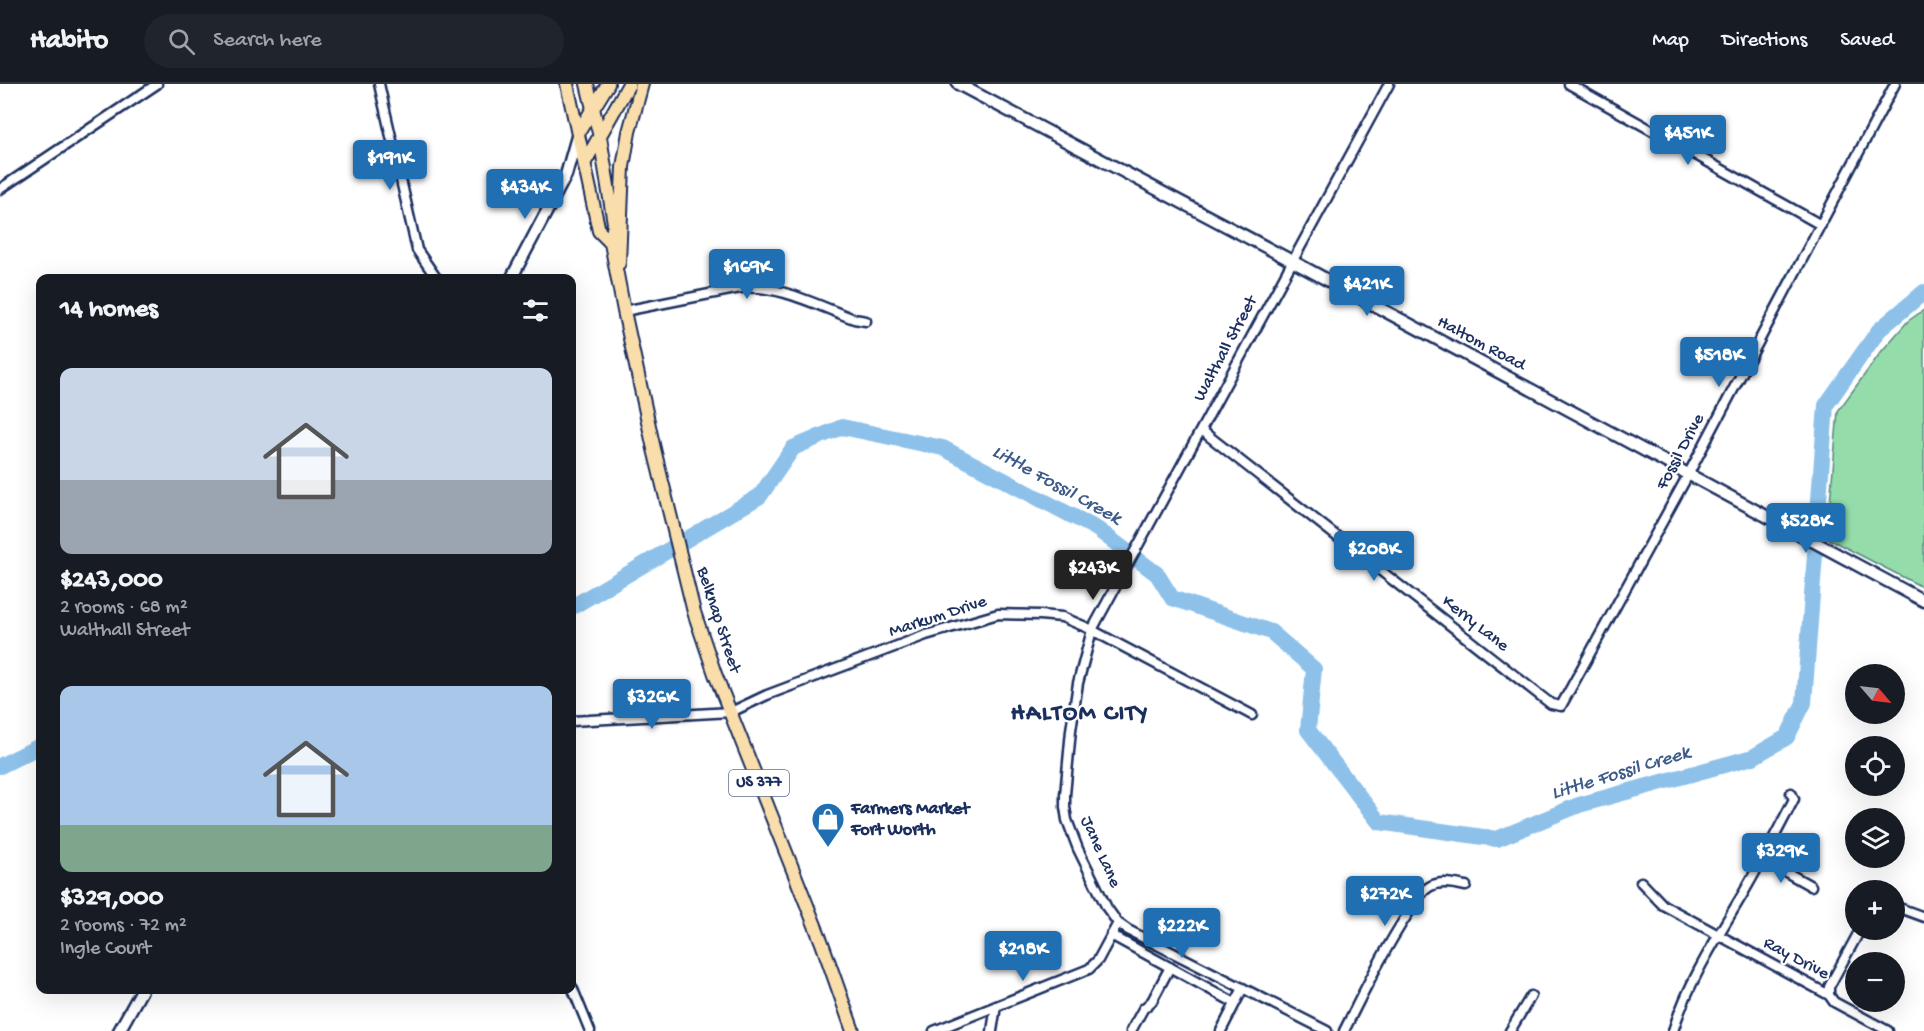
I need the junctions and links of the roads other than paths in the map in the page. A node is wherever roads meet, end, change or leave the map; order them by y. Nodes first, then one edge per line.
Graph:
1 (157, 84) edge
2 (379, 84) edge
3 (567, 84) edge
4 (587, 84) edge
5 (593, 84) edge
6 (602, 84) edge
7 (608, 84) edge
8 (629, 84) edge
9 (642, 84) edge
10 (958, 84) edge
11 (1389, 84) edge
12 (1569, 84) edge
13 (1896, 84) edge
14 (593, 109) junction
15 (578, 133) junction
16 (600, 137) junction
17 (585, 162) junction
18 (566, 175) junction
19 (0, 189) edge
20 (1821, 225) junction
21 (611, 243) junction
22 (1292, 261) junction
23 (434, 274) edge
24 (513, 274) edge
25 (618, 279) junction
26 (624, 311) junction
27 (866, 321) dead end
28 (1201, 430) junction
29 (1688, 475) junction
30 (1924, 601) edge
31 (1092, 630) junction
32 (1561, 706) joint
33 (731, 712) junction
34 (1252, 715) dead end
35 (576, 721) edge
36 (1791, 793) dead end
37 (1763, 859) junction
38 (1641, 882) dead end
39 (1466, 886) dead end
40 (1811, 886) dead end
41 (1905, 910) edge
42 (1924, 917) edge
43 (1118, 923) junction
44 (1114, 936) junction
45 (1718, 936) junction
46 (1855, 940) edge
47 (1170, 967) junction
48 (841, 993) junction
49 (140, 994) edge
50 (575, 994) edge
51 (1829, 995) junction
52 (1239, 996) junction
53 (1531, 996) dead end
54 (996, 1006) junction
55 (119, 1031) edge
56 (590, 1031) edge
57 (853, 1031) edge
58 (858, 1031) edge
59 (934, 1031) edge
60 (992, 1031) edge
61 (1131, 1031) edge
62 (1221, 1031) edge
63 (1328, 1031) edge
64 (1344, 1031) edge
65 (1510, 1031) edge
66 (1673, 1031) edge
67 (1888, 1031) edge

1 - 19 street
2 - 23 street
3 - 15 main road, Belknap Street / US 377
4 - 14 main road, Belknap Street / US 377
5 - 6 main road
7 - 14 main road
8 - 16 main road
9 - 25 main road
10 - 22 main road, Haltom Road
11 - 22 street, Walthall Street
12 - 20 street
13 - 20 street, Fossil Drive
14 - 15 main road
14 - 16 main road, Belknap Street / US 377
15 - 17 main road, Belknap Street / US 377
15 - 18 main road
16 - 17 main road
16 - 21 main road, Belknap Street / US 377
17 - 18 main road
17 - 21 main road, Belknap Street / US 377
18 - 24 main road
20 - 29 street, Fossil Drive
21 - 25 main road, Belknap Street / US 377
22 - 28 street, Walthall Street
22 - 29 main road, Haltom Road
25 - 26 main road, Belknap Street / US 377
26 - 27 street
26 - 33 main road, Belknap Street / US 377
28 - 31 street, Walthall Street
28 - 32 street, Kerry Lane
29 - 30 main road, Haltom Road
29 - 32 street, Fossil Drive
31 - 33 street, Markum Drive
31 - 34 street, Markum Drive
31 - 43 street, Jane Lane
33 - 35 street
33 - 48 main road, Belknap Street / US 377
36 - 37 street
37 - 40 street
37 - 45 street
38 - 45 street, Ray Drive
39 - 64 street
41 - 42 street
43 - 44 street
43 - 52 street, Jane Lane
44 - 47 street
44 - 54 street
45 - 51 street, Ray Drive
45 - 66 street
46 - 51 street
47 - 52 street
47 - 61 street
48 - 57 main road, Belknap Street / US 377
48 - 58 main road, Belknap Street / US 377
49 - 55 main road
50 - 56 street
51 - 67 street, Ray Drive
52 - 62 street
52 - 63 street, Jane Lane
53 - 65 street
54 - 59 street
54 - 60 street

